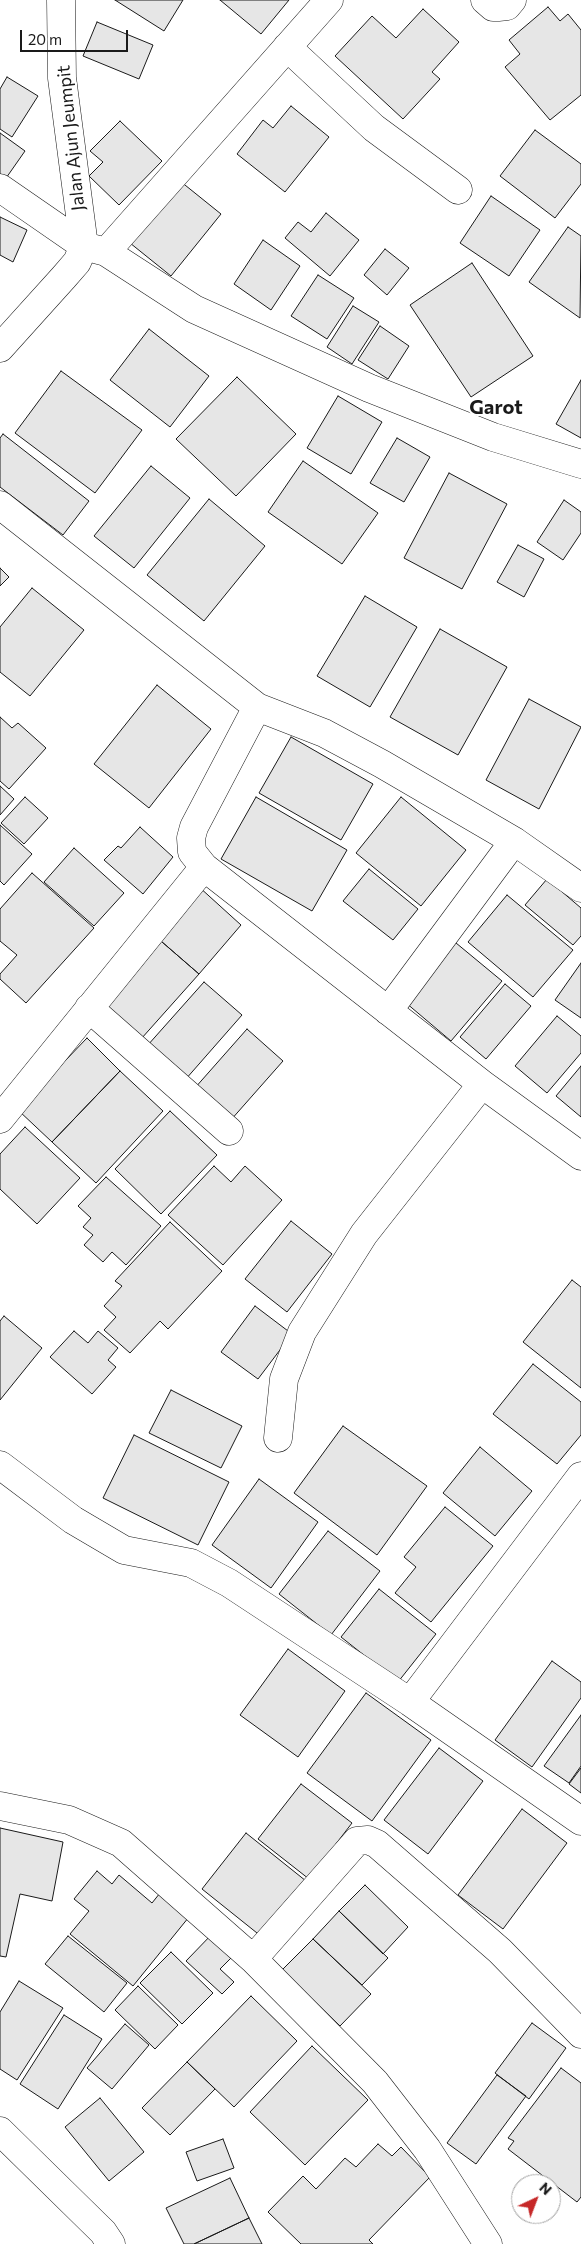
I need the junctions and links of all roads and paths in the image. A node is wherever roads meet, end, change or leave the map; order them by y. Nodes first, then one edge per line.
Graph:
1 (61, 0) edge
2 (329, 0) edge
3 (485, 0) edge
4 (512, 0) edge
5 (287, 47) junction
6 (0, 188) edge
7 (458, 190) dead end
8 (95, 249) junction
9 (0, 348) edge
10 (581, 464) edge
11 (0, 505) edge
12 (257, 707) junction
13 (514, 841) junction
14 (204, 867) junction
15 (581, 888) edge
16 (89, 1008) junction
17 (388, 1010) junction
18 (482, 1084) junction
19 (0, 1119) edge
20 (229, 1130) dead end
21 (581, 1156) edge
22 (278, 1438) dead end
23 (0, 1465) edge
24 (581, 1476) edge
25 (572, 1506) edge
26 (410, 1702) junction
27 (0, 1806) edge
28 (581, 1821) edge
29 (252, 1959) junction
30 (581, 2034) edge
31 (0, 2131) edge
32 (111, 2244) edge
33 (488, 2244) edge

1 - 8 street, Jalan Ajun Jeumpit
2 - 5 street
3 - 4 street
5 - 7 street
5 - 8 street
6 - 8 street
8 - 9 street
8 - 10 street
11 - 12 street
12 - 13 street
12 - 14 street
13 - 15 street
13 - 17 street
14 - 16 street
14 - 17 street
16 - 19 street
16 - 20 street
17 - 18 street
18 - 21 street
18 - 22 street
23 - 26 street
24 - 25 street
25 - 26 street
26 - 28 street
27 - 29 street
29 - 30 street
29 - 33 street
31 - 32 street

